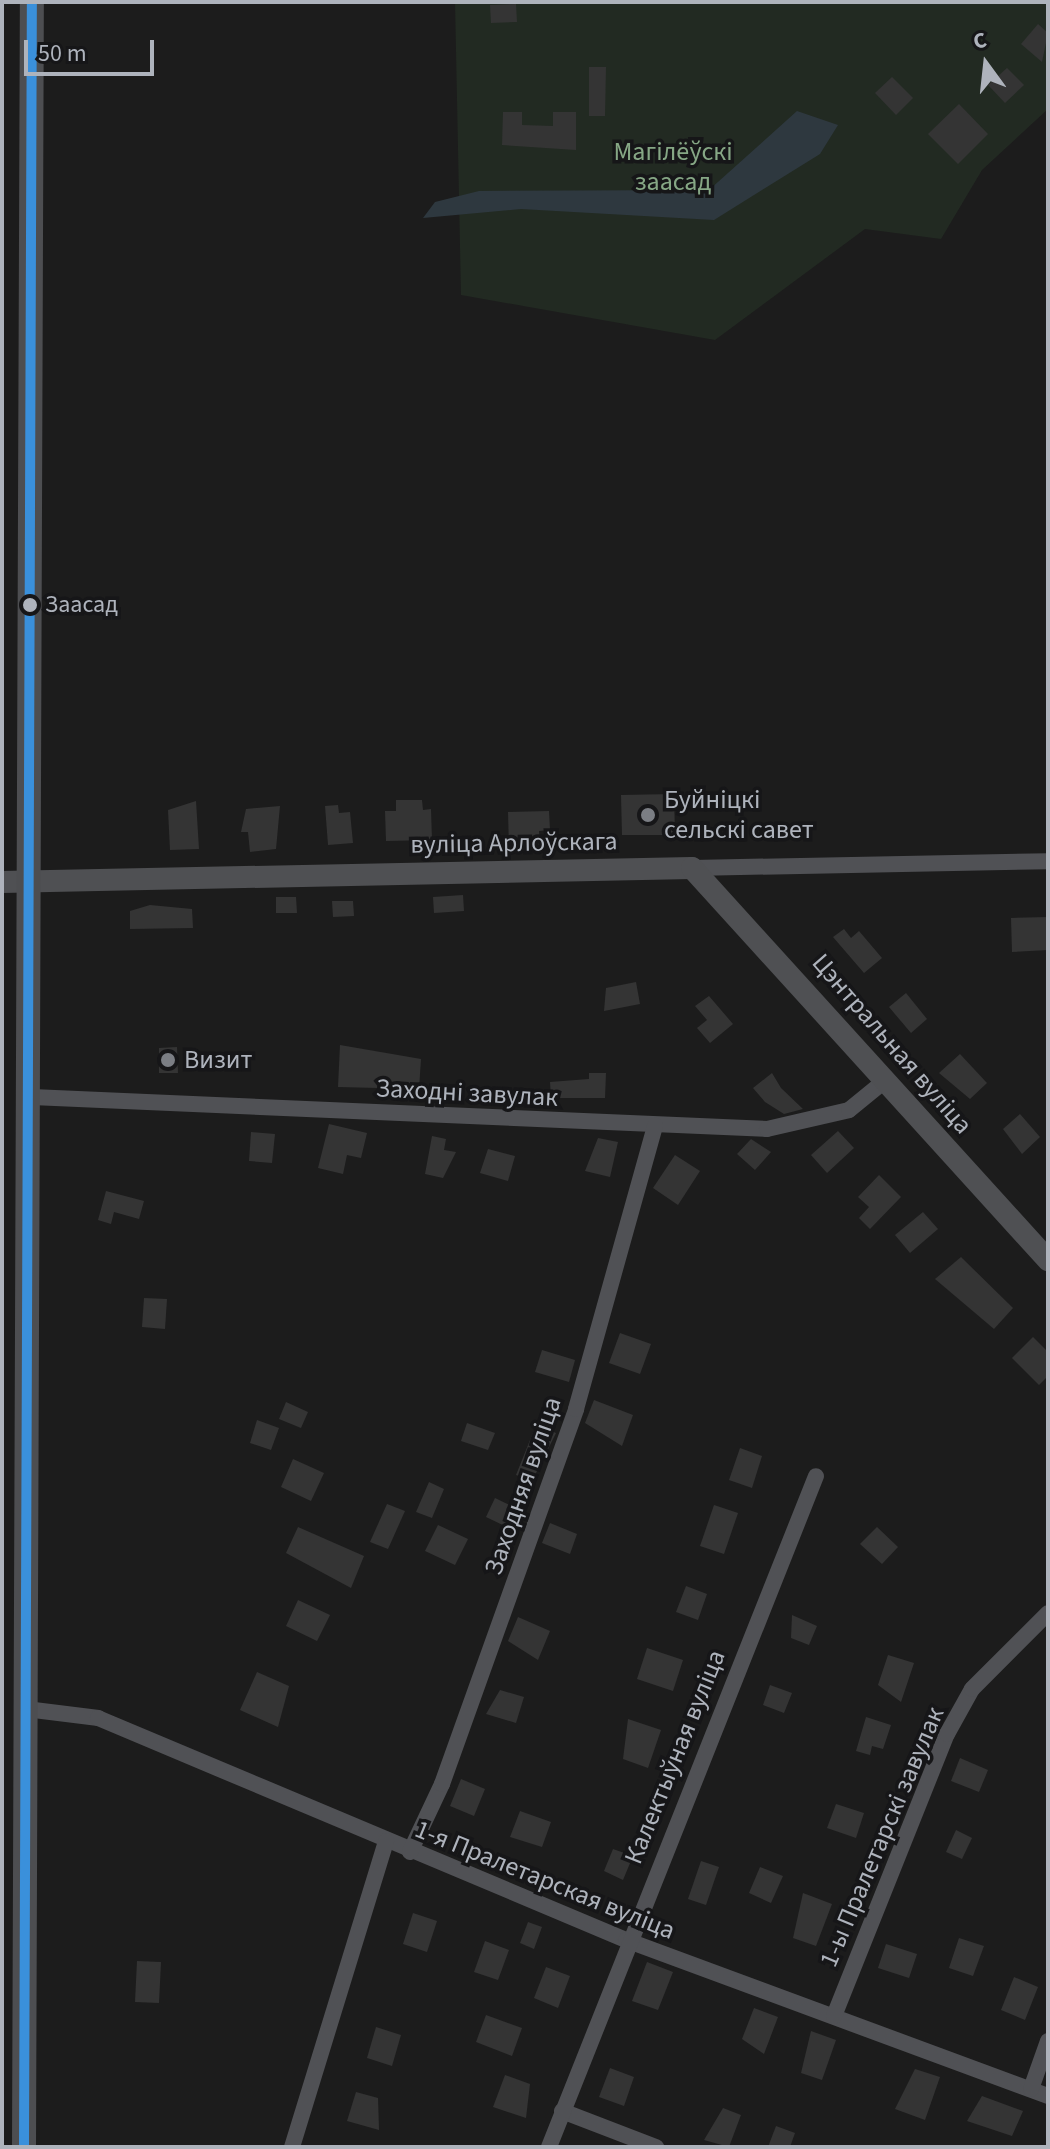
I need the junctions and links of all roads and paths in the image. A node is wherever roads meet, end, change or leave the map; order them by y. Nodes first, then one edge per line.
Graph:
1 (32, 2) edge
2 (1048, 861) edge
3 (692, 868) junction
4 (30, 880) junction
5 (2, 882) edge
6 (887, 1079) junction
7 (32, 1097) junction
8 (655, 1126) junction
9 (1048, 1260) edge
10 (816, 1476) dead end
11 (1048, 1613) edge
12 (26, 1709) junction
13 (386, 1841) junction
14 (410, 1852) junction
15 (626, 1940) junction
16 (834, 2016) junction
17 (1048, 2041) edge
18 (1031, 2089) junction
19 (1048, 2096) edge
20 (562, 2111) junction
21 (24, 2147) edge
22 (292, 2147) edge
23 (549, 2147) edge
24 (656, 2147) edge

1 - 4 main road
2 - 3 street, вуліца Арлоўскага
3 - 4 street, вуліца Арлоўскага
3 - 6 street, Цэнтральная вуліца
4 - 5 street, вуліца Арлоўскага
4 - 7 main road
6 - 8 street, Заходні завулак
6 - 9 street, Цэнтральная вуліца
7 - 8 street, Заходні завулак
7 - 12 main road
8 - 14 street, Заходняя вуліца
10 - 15 street, Калектыўная вуліца
11 - 16 street, 1-ы Пралетарскі завулак
12 - 13 street, 1-я Пралетарская вуліца
12 - 21 main road
13 - 14 street, 1-я Пралетарская вуліца
13 - 22 street
14 - 15 street, 1-я Пралетарская вуліца
15 - 16 street, 1-я Пралетарская вуліца
15 - 20 street, Калектыўная вуліца
16 - 18 street, 1-я Пралетарская вуліца
17 - 18 street
18 - 19 street, 1-я Пралетарская вуліца
20 - 23 street, Калектыўная вуліца
20 - 24 street

